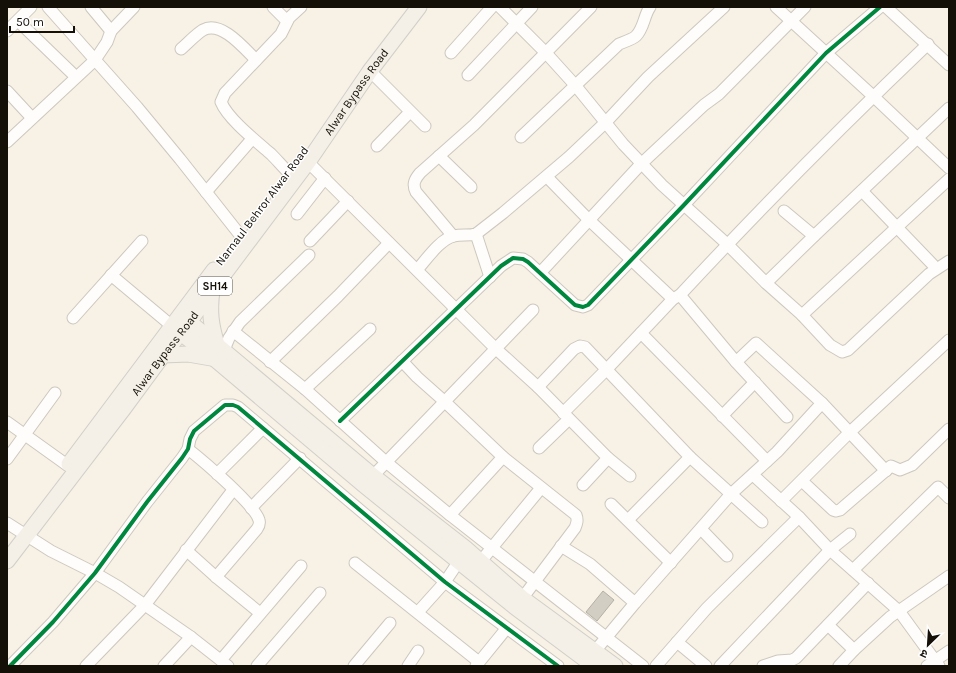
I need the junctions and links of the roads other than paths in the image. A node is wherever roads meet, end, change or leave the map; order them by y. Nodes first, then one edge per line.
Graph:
1 (31, 7) edge
2 (48, 7) edge
3 (90, 7) edge
4 (134, 7) edge
5 (273, 7) edge
6 (301, 7) edge
7 (408, 7) edge
8 (419, 7) edge
9 (492, 7) edge
10 (500, 7) edge
11 (532, 7) edge
12 (591, 7) edge
13 (650, 7) edge
14 (724, 7) edge
15 (776, 7) edge
16 (806, 7) edge
17 (880, 7) edge
18 (886, 7) edge
19 (18, 21) junction
20 (287, 21) junction
21 (791, 21) junction
22 (516, 23) junction
23 (7, 31) edge
24 (111, 31) junction
25 (928, 44) junction
26 (181, 49) dead end
27 (451, 53) dead end
28 (546, 53) junction
29 (826, 53) junction
30 (94, 60) junction
31 (256, 60) junction
32 (949, 65) edge
33 (370, 71) junction
34 (468, 75) dead end
35 (76, 78) junction
36 (575, 85) junction
37 (7, 92) edge
38 (873, 96) junction
39 (949, 108) edge
40 (410, 112) junction
41 (32, 118) junction
42 (606, 122) junction
43 (425, 126) dead end
44 (522, 137) dead end
45 (918, 138) junction
46 (252, 139) junction
47 (7, 142) edge
48 (377, 146) dead end
49 (439, 156) junction
50 (308, 162) junction
51 (641, 164) junction
52 (949, 168) edge
53 (288, 172) junction
54 (547, 176) junction
55 (325, 178) junction
56 (949, 178) edge
57 (471, 186) dead end
58 (862, 191) junction
59 (206, 192) junction
60 (348, 201) junction
61 (683, 206) junction
62 (784, 211) dead end
63 (297, 214) dead end
64 (589, 220) junction
65 (896, 228) junction
66 (476, 234) junction
67 (240, 235) junction
68 (453, 236) junction
69 (814, 236) junction
70 (142, 241) dead end
71 (310, 241) dead end
72 (389, 242) junction
73 (727, 244) junction
74 (309, 256) dead end
75 (632, 260) junction
76 (945, 266) edge
77 (417, 270) junction
78 (540, 272) junction
79 (111, 276) junction
80 (490, 277) junction
81 (766, 283) junction
82 (212, 290) junction
83 (677, 297) junction
84 (457, 309) junction
85 (533, 310) dead end
86 (802, 315) junction
87 (73, 318) dead end
88 (180, 324) junction
89 (370, 329) dead end
90 (233, 331) junction
91 (641, 333) junction
92 (948, 343) edge
93 (495, 348) junction
94 (219, 352) junction
95 (163, 355) junction
96 (270, 362) junction
97 (402, 362) junction
98 (736, 362) junction
99 (606, 370) junction
100 (755, 382) junction
101 (538, 387) junction
102 (305, 389) junction
103 (55, 393) dead end
104 (444, 401) junction
105 (822, 403) junction
106 (566, 416) junction
107 (722, 416) junction
108 (787, 417) dead end
109 (340, 421) junction
110 (7, 422) edge
111 (263, 428) junction
112 (949, 430) edge
113 (850, 432) junction
114 (24, 435) junction
115 (540, 448) dead end
116 (188, 449) junction
117 (503, 457) junction
118 (690, 457) junction
119 (300, 458) junction
120 (608, 458) junction
121 (7, 459) edge
122 (386, 462) junction
123 (766, 462) junction
124 (68, 465) junction
125 (886, 471) junction
126 (217, 474) junction
127 (753, 475) junction
128 (630, 476) dead end
129 (369, 480) junction
130 (802, 481) junction
131 (583, 485) dead end
132 (541, 488) junction
133 (233, 490) junction
134 (731, 494) junction
135 (949, 498) edge
136 (781, 501) junction
137 (611, 504) dead end
138 (251, 508) junction
139 (450, 515) junction
140 (799, 517) junction
141 (628, 520) junction
142 (762, 522) dead end
143 (700, 529) junction
144 (17, 530) edge
145 (850, 534) dead end
146 (7, 545) edge
147 (561, 546) junction
148 (492, 547) junction
149 (186, 550) junction
150 (830, 550) junction
151 (727, 556) dead end
152 (7, 561) edge
153 (459, 561) junction
154 (480, 561) junction
155 (355, 563) dead end
156 (671, 563) junction
157 (301, 566) dead end
158 (852, 570) junction
159 (95, 573) junction
160 (949, 576) edge
161 (216, 577) junction
162 (534, 581) junction
163 (445, 582) junction
164 (868, 583) junction
165 (320, 593) dead end
166 (519, 602) junction
167 (635, 603) junction
168 (145, 604) junction
169 (899, 610) junction
170 (418, 612) junction
171 (260, 613) junction
172 (390, 623) dead end
173 (828, 625) junction
174 (506, 629) junction
175 (190, 637) junction
176 (607, 637) junction
177 (677, 642) junction
178 (854, 650) junction
179 (418, 651) dead end
180 (949, 651) edge
181 (592, 659) edge
182 (224, 663) edge
183 (478, 664) edge
184 (933, 664) edge
185 (410, 665) edge
186 (10, 666) edge
187 (86, 666) edge
188 (164, 666) edge
189 (257, 666) edge
190 (354, 666) edge
191 (558, 666) edge
192 (615, 666) edge
193 (643, 666) edge
194 (656, 666) edge
195 (706, 666) edge
196 (720, 666) edge
197 (763, 666) edge
198 (839, 666) edge

1 - 19 street
2 - 30 street
3 - 24 street
4 - 24 street
5 - 20 street
6 - 20 street
7 - 53 main road, Narnaul Behror Alwar Road / SH14
8 - 33 main road, Alwar Bypass Road / SH14
9 - 27 street
10 - 22 street
11 - 22 street
12 - 28 street
13 - 36 street
14 - 42 street
15 - 21 street
16 - 21 street
17 - 29 street
18 - 25 street
19 - 23 street
19 - 35 street
20 - 31 street
21 - 29 street
21 - 51 street
22 - 28 street
22 - 34 street
24 - 30 street
25 - 32 street
25 - 38 street
26 - 31 street
28 - 36 street
28 - 49 street
29 - 38 street
29 - 61 street
30 - 35 street
30 - 59 street
31 - 46 street
33 - 40 street
33 - 50 main road, Alwar Bypass Road / SH14
35 - 41 street
36 - 42 street
36 - 44 street
37 - 41 street
38 - 45 street
38 - 73 street
39 - 45 street
40 - 43 street
40 - 48 street
41 - 47 street
42 - 51 street
42 - 54 street
45 - 52 street
45 - 58 street
46 - 53 street
46 - 59 street
49 - 57 street
49 - 68 street
50 - 55 street
50 - 82 main road, Alwar Bypass Road / SH14
51 - 61 street
51 - 64 street
53 - 67 main road, Narnaul Behror Alwar Road / SH14
54 - 64 street
54 - 66 street
55 - 60 street
55 - 63 street
56 - 65 street
58 - 65 street
58 - 69 street
59 - 67 street
60 - 71 street
60 - 72 street
61 - 73 street
61 - 75 street
62 - 69 street
64 - 75 street
64 - 78 street
65 - 76 street
65 - 86 street
66 - 68 street
66 - 80 street
67 - 88 main road, Narnaul Behror Alwar Road / SH14
68 - 77 street
69 - 81 street
70 - 79 street
72 - 77 street
72 - 96 street
73 - 81 street
73 - 83 street
74 - 90 street
75 - 78 street
75 - 83 street
76 - 86 street
77 - 84 street
78 - 80 street
79 - 87 street
79 - 88 street
80 - 84 street
81 - 86 street
82 - 88 main road, Alwar Bypass Road / SH14
82 - 94 main road
83 - 91 street
83 - 98 street
84 - 93 street
84 - 97 street
85 - 93 street
88 - 94 main road
88 - 95 main road, Alwar Bypass Road / SH14
88 - 124 main road, Alwar Bypass Road / SH14
89 - 102 street
90 - 94 street
90 - 96 street
91 - 99 street
91 - 107 street
92 - 113 street
93 - 101 street
93 - 104 street
94 - 95 main road
94 - 129 main road
95 - 144 main road, Alwar Bypass Road / SH14
96 - 102 street
97 - 104 street
97 - 109 street
98 - 100 street
98 - 105 street
99 - 101 street
99 - 106 street
99 - 118 street
100 - 107 street
100 - 108 street
101 - 106 street
102 - 109 street
103 - 114 street
104 - 117 street
104 - 122 street
105 - 113 street
105 - 123 street
106 - 115 street
106 - 120 street
107 - 123 street
109 - 122 street
110 - 114 street
111 - 116 street
111 - 119 street
111 - 126 street
112 - 125 street
113 - 125 street
113 - 130 street
114 - 121 street
114 - 124 street
116 - 126 street
116 - 159 street
117 - 132 street
117 - 139 street
118 - 134 street
118 - 141 street
119 - 138 street
119 - 163 street
120 - 128 street
120 - 131 street
122 - 129 street
122 - 139 street
123 - 127 street
124 - 144 main road, Alwar Bypass Road / SH14
125 - 130 street
126 - 133 street
127 - 134 street
127 - 136 street
129 - 153 main road
129 - 154 main road
130 - 136 street
132 - 147 street
132 - 148 street
133 - 138 street
133 - 149 street
134 - 142 street
134 - 143 street
135 - 158 street
136 - 140 street
137 - 141 street
138 - 161 street
139 - 148 street
140 - 150 street
140 - 177 street
141 - 156 street
143 - 151 street
143 - 156 street
144 - 146 main road, Alwar Bypass Road / SH14
144 - 152 main road, Alwar Bypass Road / SH14
144 - 159 street
145 - 150 street
147 - 162 street
147 - 167 street
148 - 154 street
148 - 162 street
149 - 161 street
149 - 168 street
150 - 158 street
150 - 196 street
153 - 163 street
153 - 166 main road
154 - 166 main road
155 - 170 street
156 - 167 street
157 - 171 street
158 - 164 street
159 - 168 street
159 - 186 street
160 - 169 street
161 - 171 street
162 - 166 street
162 - 176 street
163 - 170 street
163 - 174 street
164 - 169 street
164 - 173 street
165 - 189 street
166 - 181 main road
167 - 176 street
168 - 175 street
168 - 187 street
169 - 178 street
169 - 184 street
170 - 183 street
171 - 182 street
172 - 190 street
173 - 178 street
173 - 197 street
174 - 183 street
174 - 191 street
175 - 182 street
175 - 188 street
176 - 181 street
176 - 193 street
177 - 194 street
177 - 195 street
178 - 198 street
179 - 185 street
180 - 184 street
181 - 192 main road

